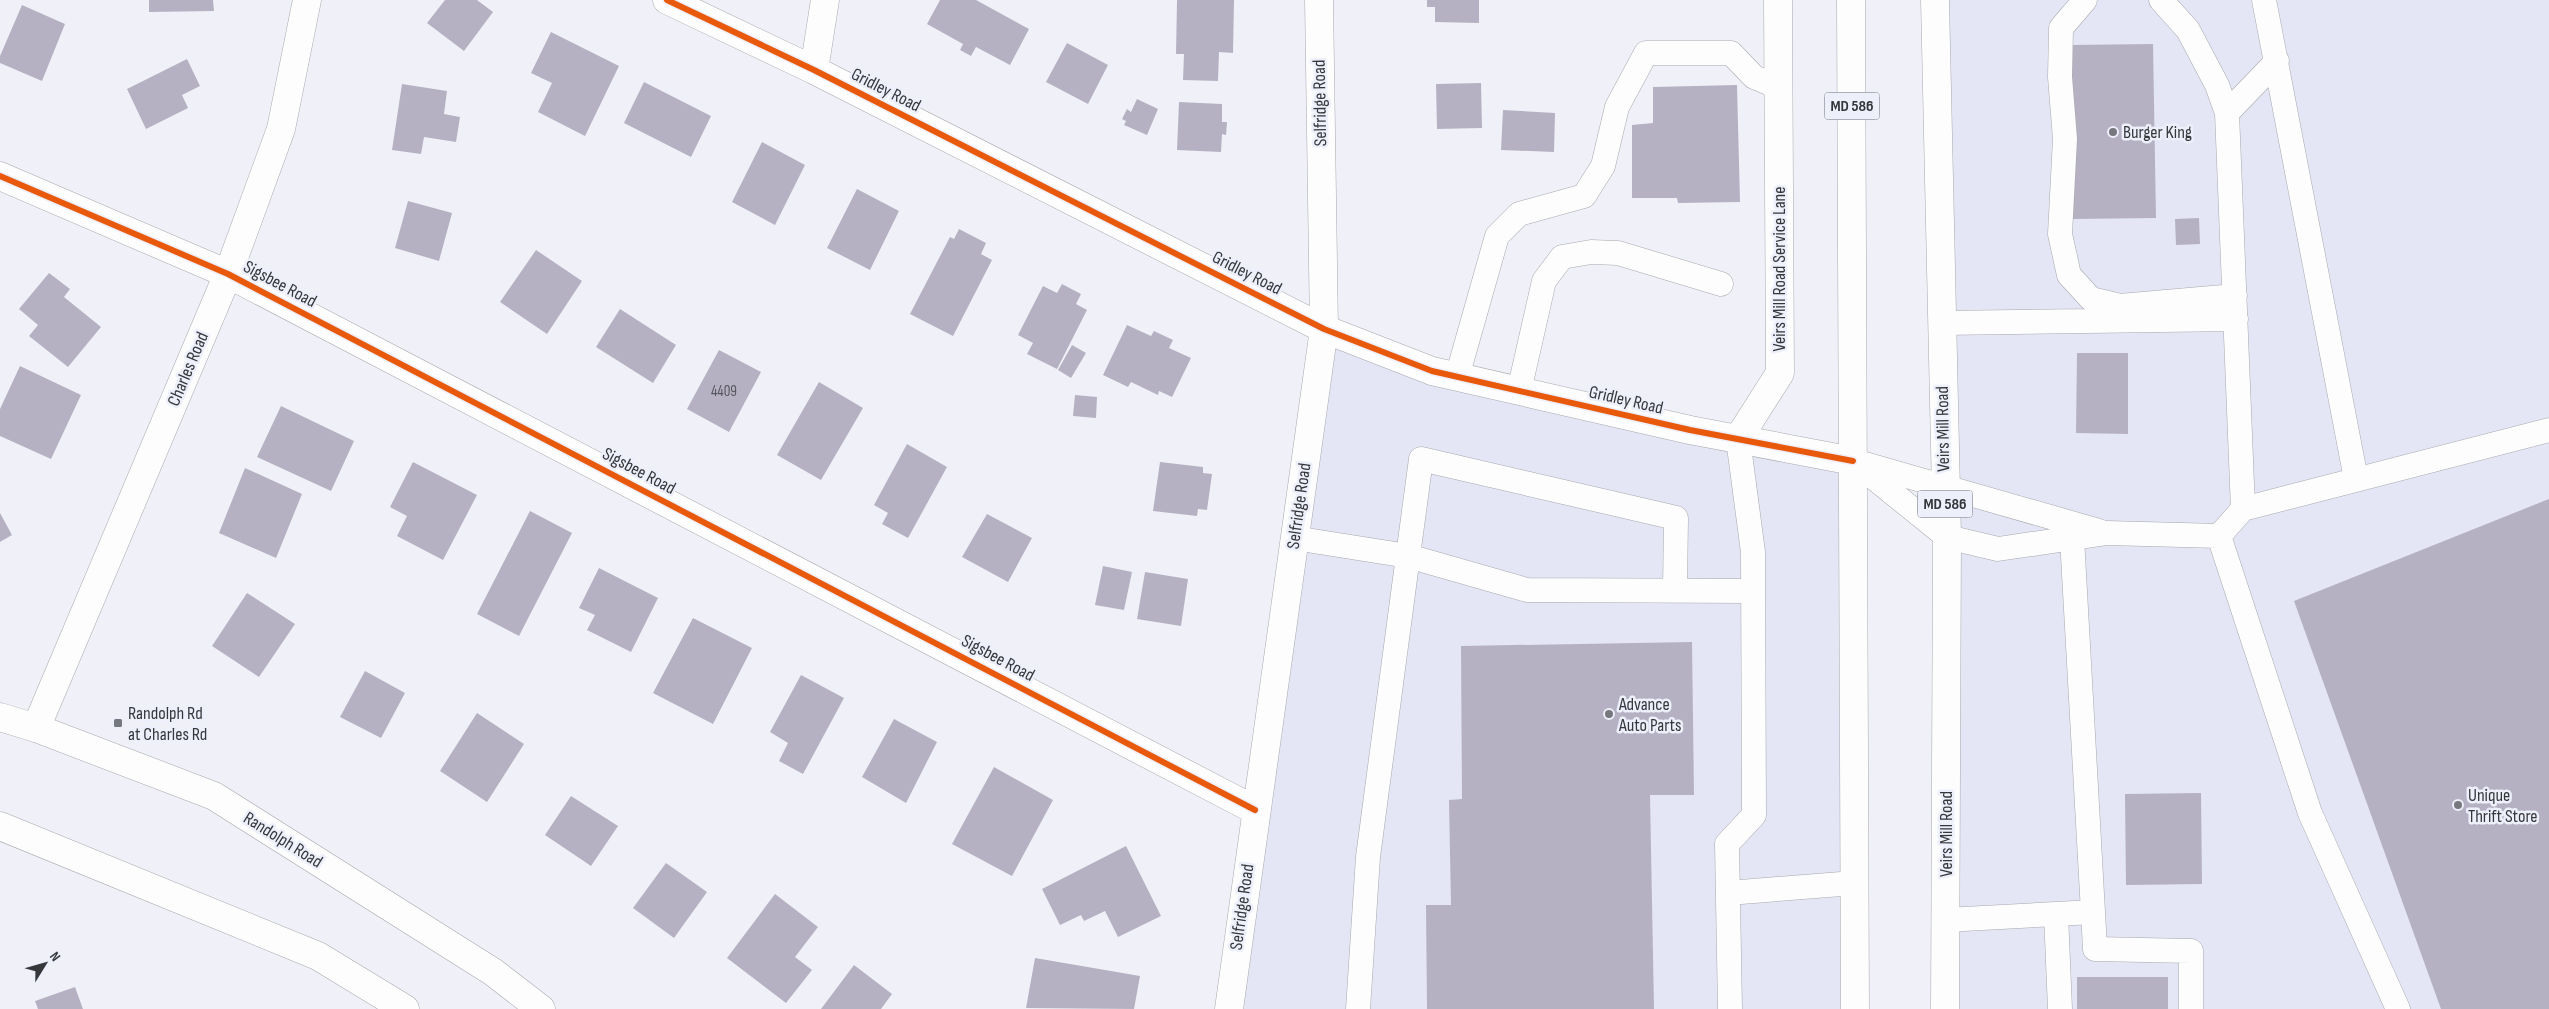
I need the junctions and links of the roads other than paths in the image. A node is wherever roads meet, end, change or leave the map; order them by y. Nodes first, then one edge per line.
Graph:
1 (307, 0) edge
2 (668, 0) edge
3 (825, 0) edge
4 (1319, 0) edge
5 (1778, 0) edge
6 (1851, 0) edge
7 (1935, 0) edge
8 (2086, 0) edge
9 (2161, 0) edge
10 (2264, 0) edge
11 (2277, 61) junction
12 (814, 70) junction
13 (1778, 87) junction
14 (2228, 113) junction
15 (0, 176) edge
16 (228, 274) junction
17 (1721, 284) dead end
18 (2235, 296) junction
19 (2236, 319) junction
20 (1941, 323) junction
21 (1324, 329) junction
22 (1457, 377) junction
23 (1519, 391) junction
24 (2549, 430) edge
25 (1738, 439) junction
26 (1853, 461) junction
27 (2356, 479) junction
28 (1944, 488) junction
29 (2243, 508) junction
30 (2107, 533) junction
31 (2219, 536) junction
32 (1947, 537) junction
33 (1294, 538) junction
34 (2072, 538) junction
35 (1408, 556) junction
36 (1675, 590) junction
37 (1752, 591) junction
38 (0, 717) edge
39 (36, 728) junction
40 (1255, 810) junction
41 (0, 826) edge
42 (1854, 883) junction
43 (1728, 893) junction
44 (2093, 912) junction
45 (2056, 914) junction
46 (1945, 920) junction
47 (404, 1009) edge
48 (541, 1009) edge
49 (1229, 1009) edge
50 (1358, 1009) edge
51 (1730, 1009) edge
52 (1855, 1009) edge
53 (1945, 1009) edge
54 (2060, 1009) edge
55 (2191, 1009) edge
56 (2398, 1009) edge

1 - 16 street, Charles Road
2 - 12 street, Gridley Road
3 - 12 street
4 - 21 street, Selfridge Road
5 - 13 street, Veirs Mill Road Service Lane
6 - 26 street, MD 586
7 - 20 street, Veirs Mill Road / MD 586
8 - 18 lane
9 - 14 lane
10 - 11 lane
11 - 14 lane
11 - 27 lane
12 - 21 street, Gridley Road
13 - 22 lane
13 - 25 street, Veirs Mill Road Service Lane
14 - 18 lane
15 - 16 street, Sigsbee Road
16 - 39 street, Charles Road
16 - 40 street, Sigsbee Road
17 - 23 lane
18 - 19 lane
19 - 20 lane
19 - 29 lane
20 - 28 street, Veirs Mill Road / MD 586
21 - 22 street, Gridley Road
21 - 33 street, Selfridge Road
22 - 23 street, Gridley Road
23 - 25 street, Gridley Road
24 - 27 lane
25 - 26 street, Gridley Road
25 - 37 lane
26 - 28 lane
26 - 32 lane
26 - 42 street, MD 586
27 - 29 lane
28 - 30 lane
28 - 32 street, Veirs Mill Road / MD 586
29 - 31 lane
30 - 31 lane
30 - 34 lane
31 - 56 lane
32 - 34 lane
32 - 46 street, Veirs Mill Road / MD 586
33 - 35 lane
33 - 40 street, Selfridge Road
34 - 44 lane
35 - 36 lane
35 - 36 lane
35 - 50 lane
36 - 37 lane
37 - 43 lane
38 - 39 street, Randolph Road
39 - 48 street, Randolph Road
40 - 49 street, Selfridge Road
41 - 47 street
42 - 43 lane
42 - 52 street, MD 586
43 - 51 lane
44 - 45 lane
44 - 55 lane
45 - 46 lane
45 - 54 lane
46 - 53 street, Veirs Mill Road / MD 586

